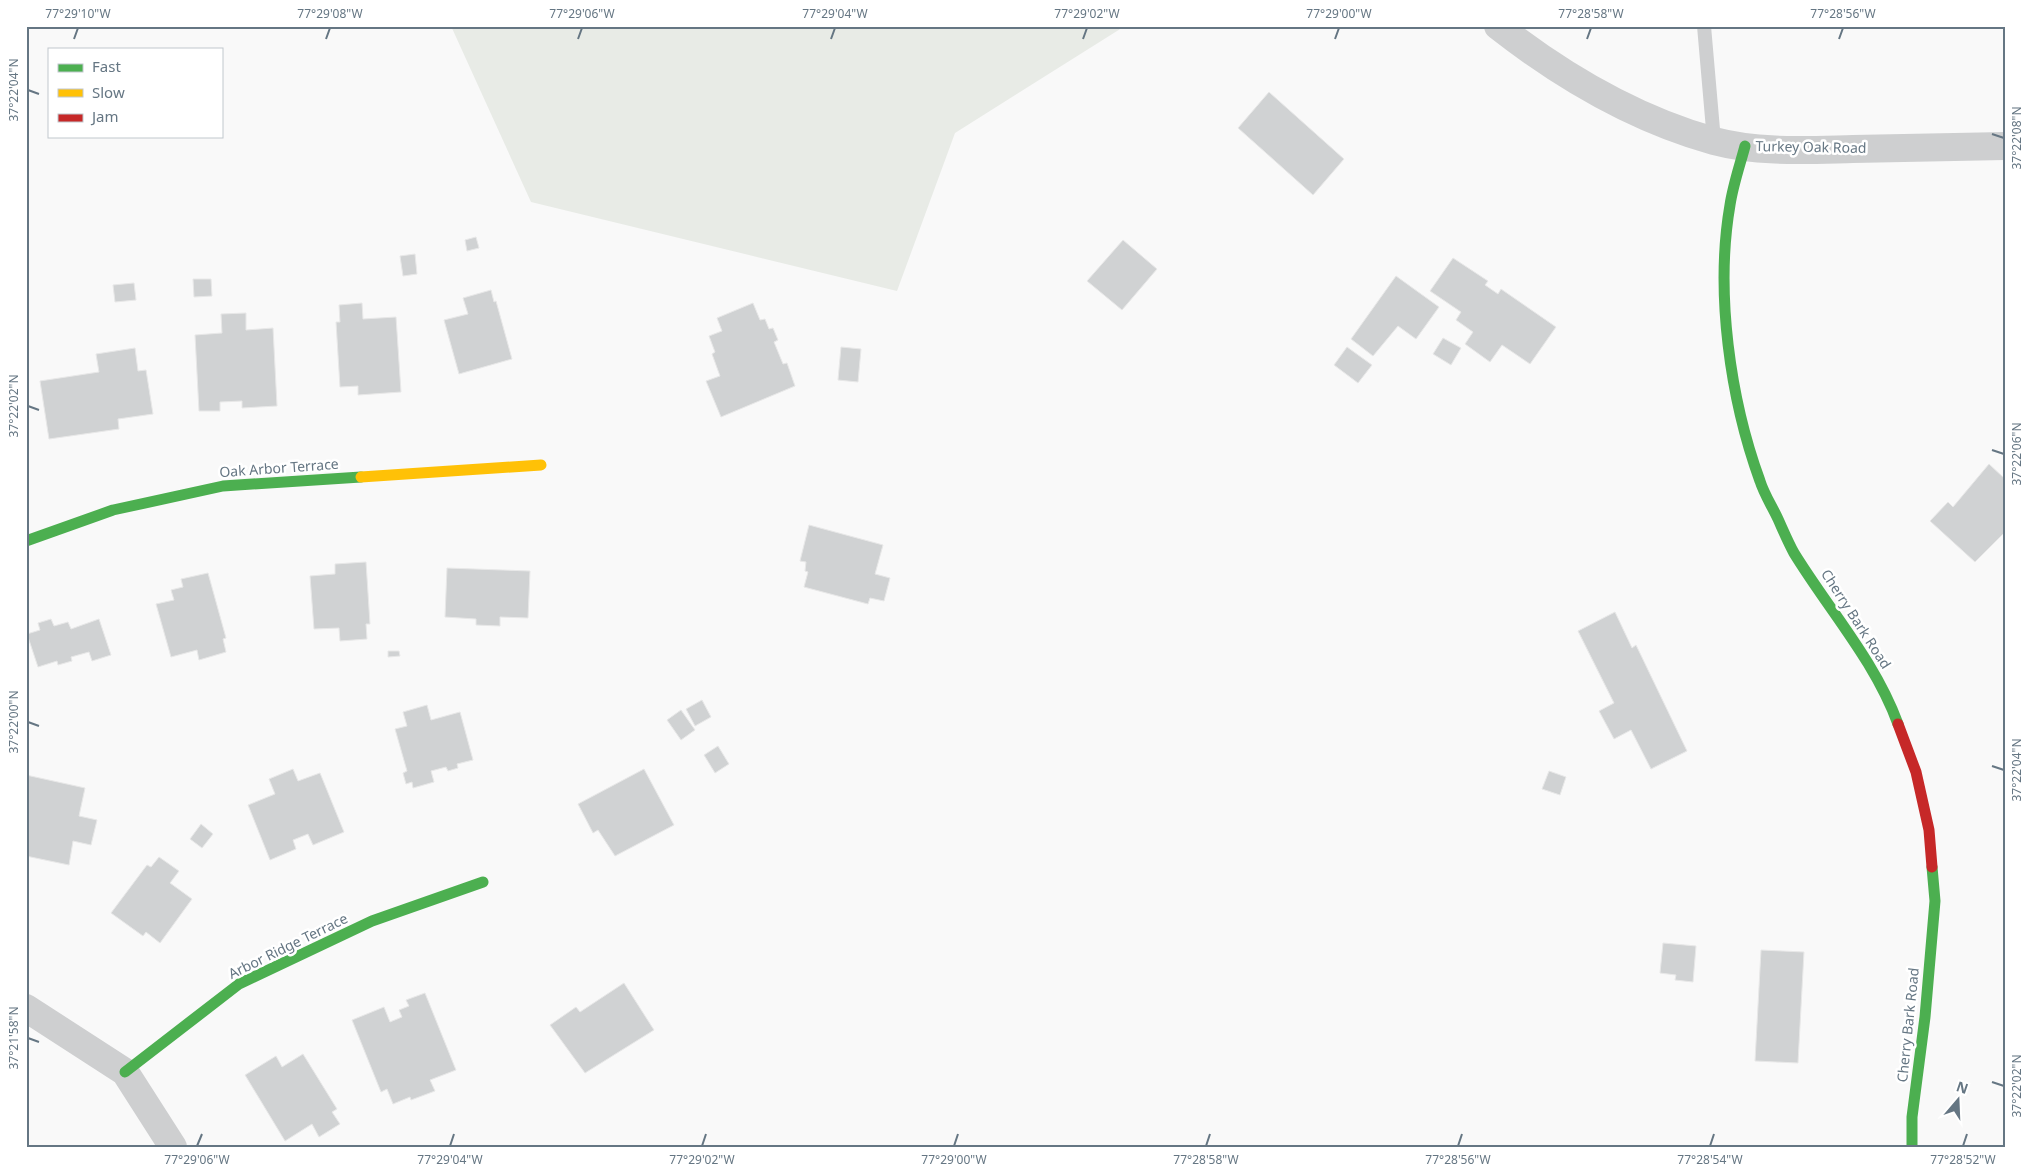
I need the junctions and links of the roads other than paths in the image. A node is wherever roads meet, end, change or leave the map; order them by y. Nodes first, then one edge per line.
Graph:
1 (1498, 26) edge
2 (1704, 26) edge
3 (1714, 141) junction
4 (1745, 146) junction
5 (2005, 146) edge
6 (541, 465) dead end
7 (26, 540) edge
8 (483, 882) dead end
9 (26, 1008) edge
10 (125, 1072) junction
11 (173, 1147) edge
12 (1912, 1147) edge

1 - 3 street, Turkey Oak Road
2 - 3 lane
3 - 4 street, Turkey Oak Road
4 - 5 street, Turkey Oak Road
4 - 12 street, Cherry Bark Road
6 - 7 street, Oak Arbor Terrace
8 - 10 street, Arbor Ridge Terrace
9 - 10 street
10 - 11 street

